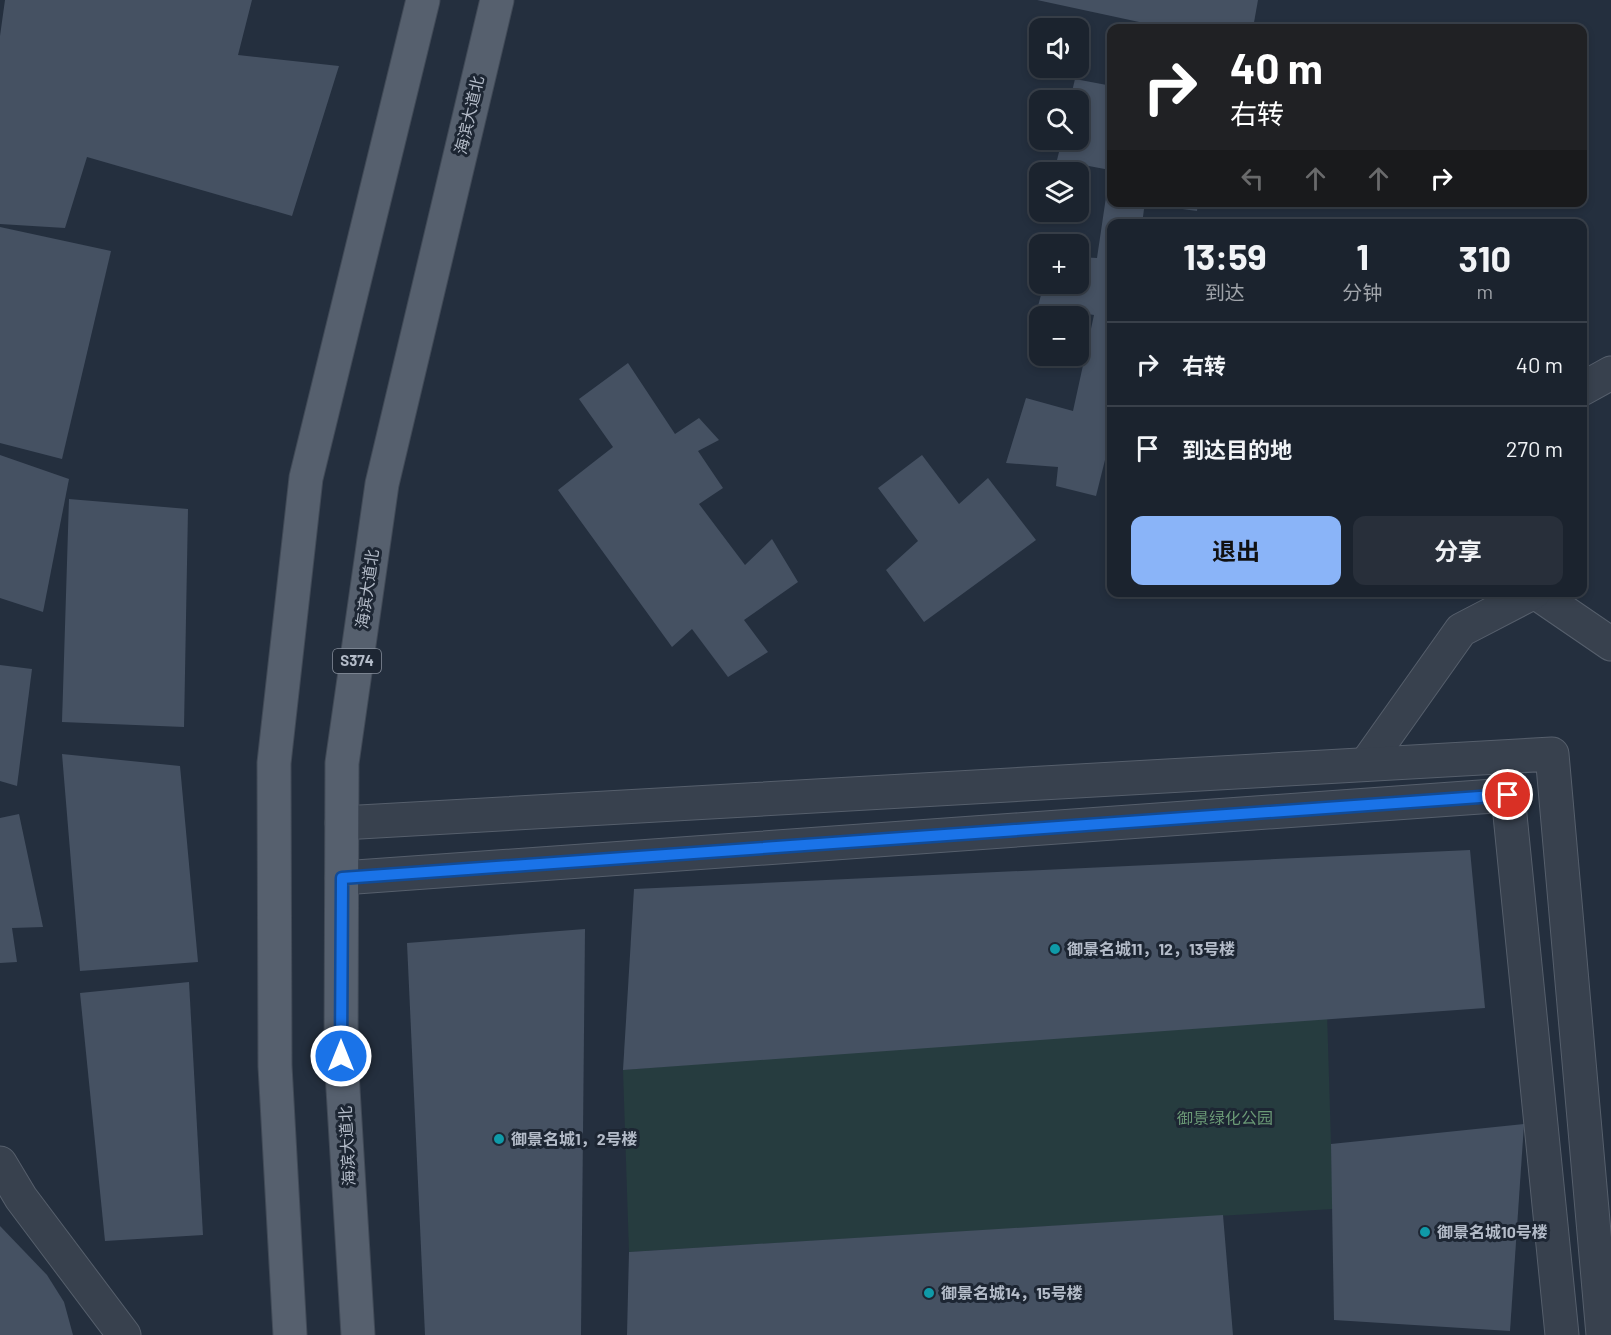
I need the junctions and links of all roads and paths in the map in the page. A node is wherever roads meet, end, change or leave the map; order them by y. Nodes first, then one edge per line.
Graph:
1 (423, 0) edge
2 (496, 0) edge
3 (1611, 373) edge
4 (1587, 385) edge
5 (1516, 597) edge
6 (1541, 597) edge
7 (1498, 602) edge
8 (1611, 644) edge
9 (1366, 764) junction
10 (342, 823) junction
11 (342, 878) junction
12 (0, 1163) edge
13 (124, 1335) edge
14 (290, 1335) edge
15 (358, 1335) edge
16 (1562, 1335) edge
17 (1603, 1335) edge

1 - 14 main road
2 - 10 main road, 海滨大道北 / S374
3 - 4 street
5 - 7 street
6 - 8 street
7 - 9 street
9 - 10 street
9 - 17 street
10 - 11 main road, 海滨大道北 / S374
11 - 15 main road, 海滨大道北 / S374
11 - 16 street
12 - 13 street

